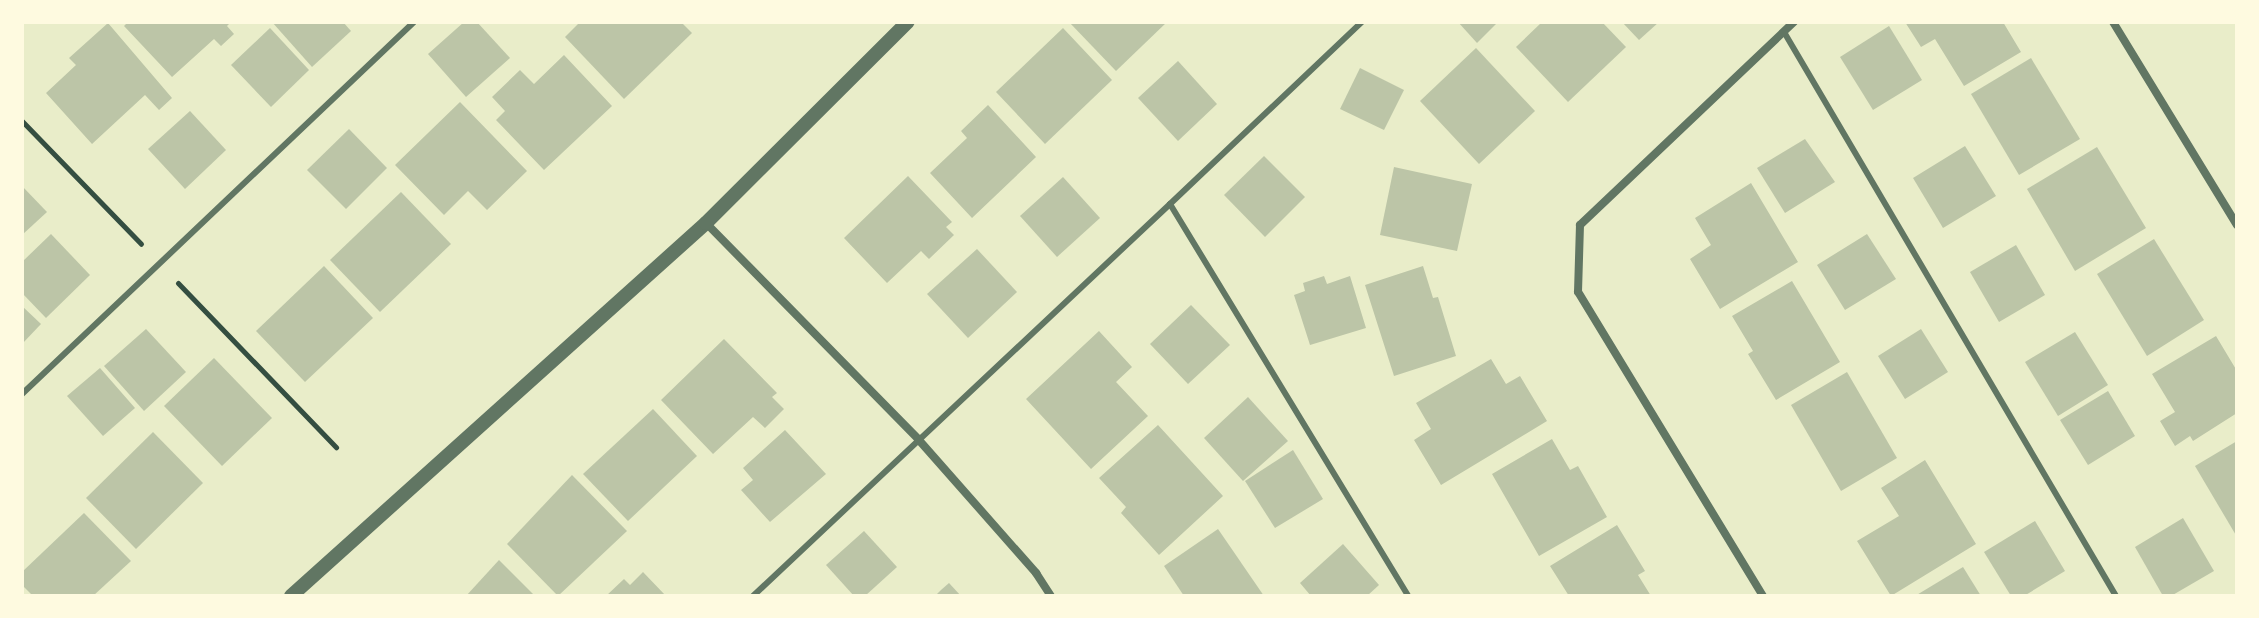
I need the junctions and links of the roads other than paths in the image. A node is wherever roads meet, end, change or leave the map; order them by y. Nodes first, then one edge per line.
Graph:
1 (414, 22) edge
2 (908, 22) edge
3 (1362, 22) edge
4 (1794, 22) edge
5 (2113, 22) edge
6 (1784, 32) junction
7 (1170, 204) junction
8 (706, 223) junction
9 (2237, 225) edge
10 (22, 394) edge
11 (918, 439) junction
12 (291, 596) edge
13 (753, 596) edge
14 (1051, 596) edge
15 (1408, 596) edge
16 (1763, 596) edge
17 (2116, 596) edge

1 - 10 lane
2 - 8 street
3 - 7 lane
4 - 6 street
5 - 9 street
6 - 16 street
6 - 17 lane
7 - 11 lane
7 - 15 lane
8 - 11 street
8 - 12 street
11 - 13 lane
11 - 14 street

